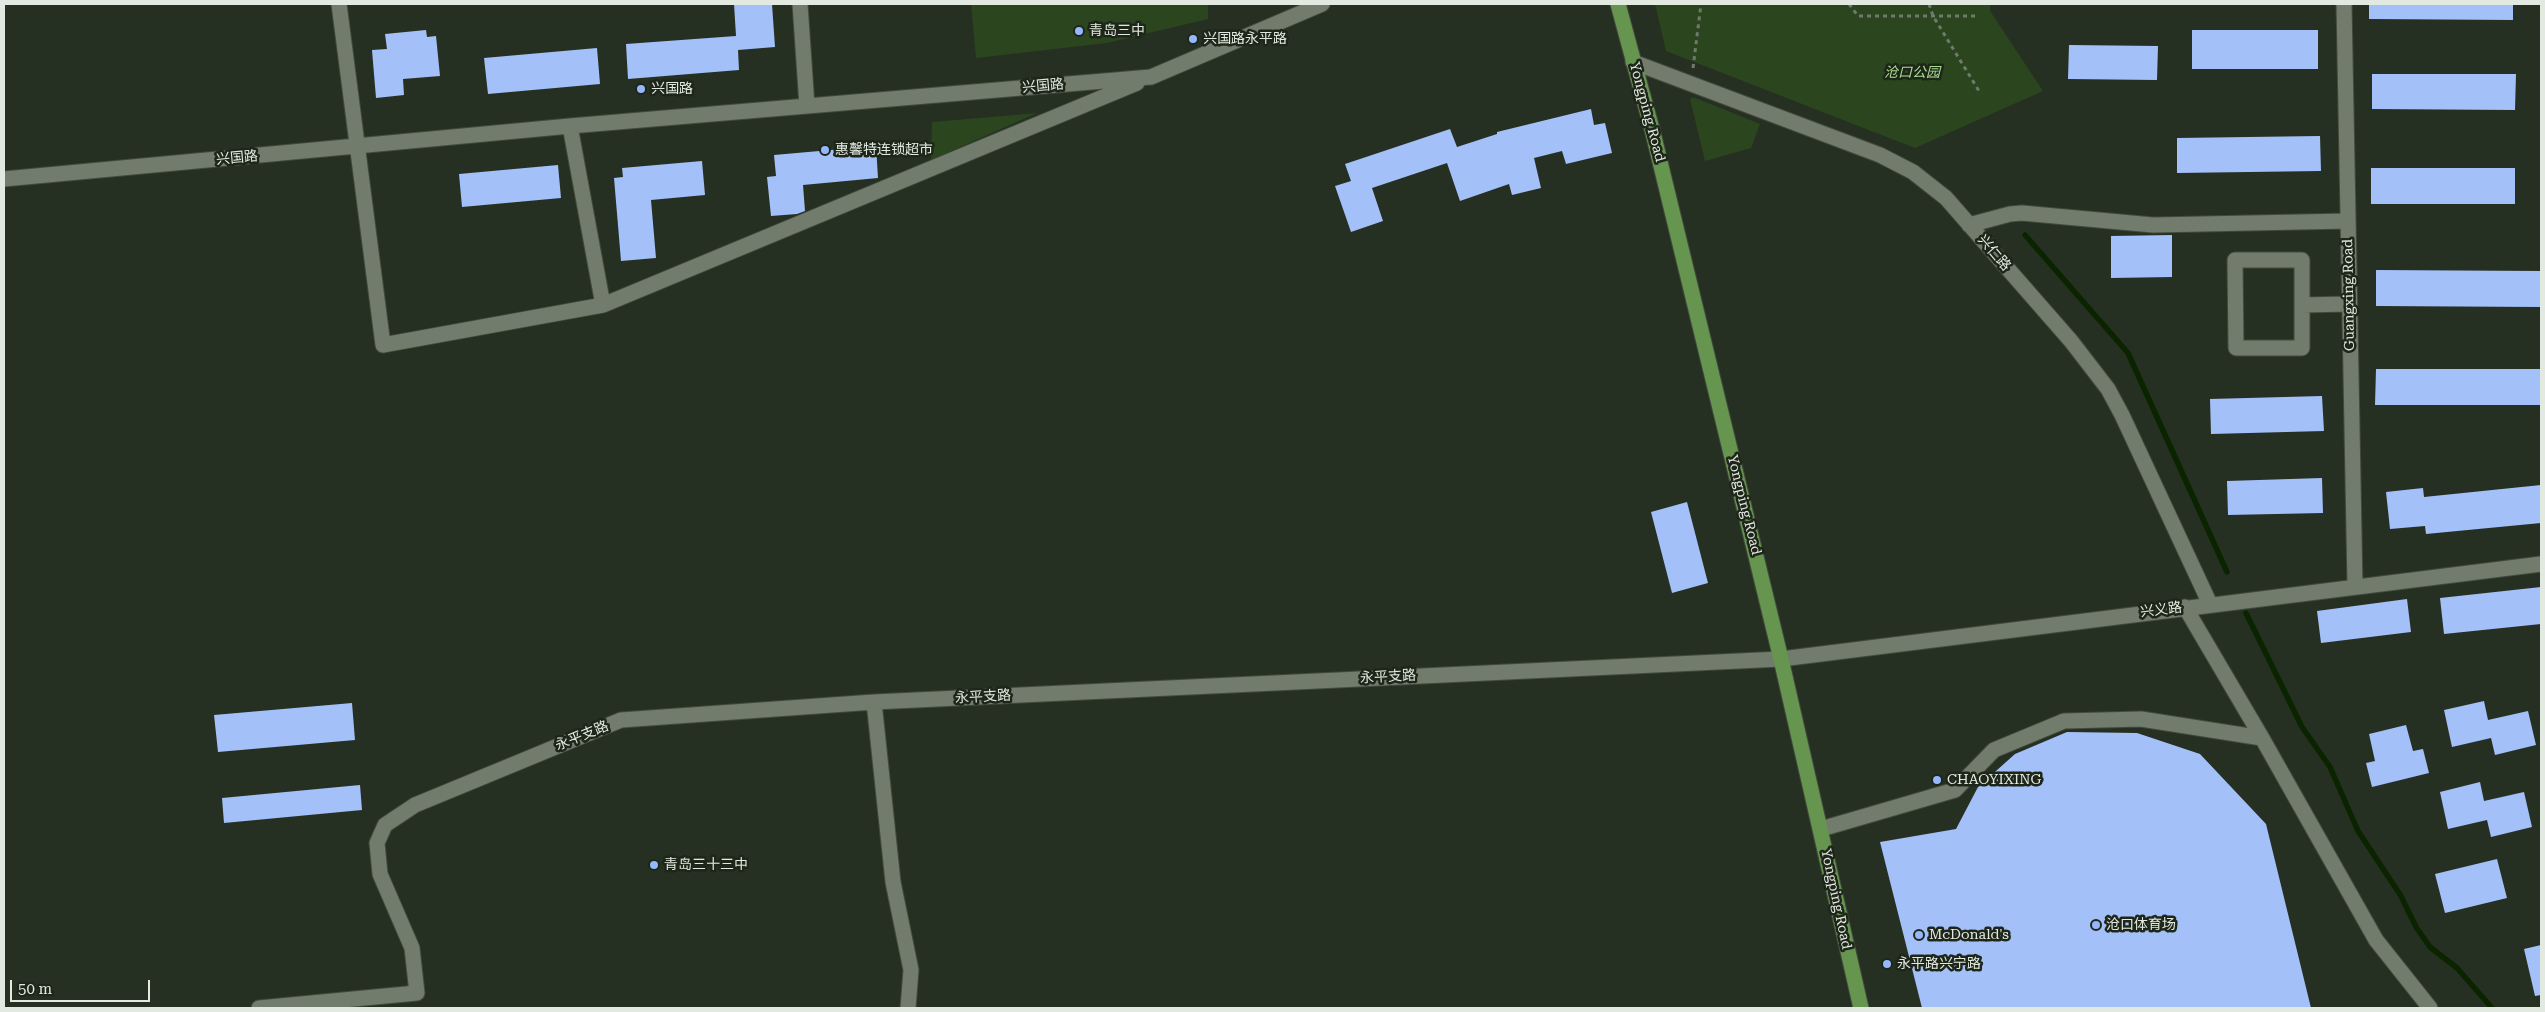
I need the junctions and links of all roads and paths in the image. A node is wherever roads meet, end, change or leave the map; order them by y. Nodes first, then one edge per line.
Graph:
1 (339, 4) edge
2 (800, 4) edge
3 (1322, 4) edge
4 (1618, 4) edge
5 (1700, 4) edge
6 (1849, 4) edge
7 (1929, 4) edge
8 (2344, 4) edge
9 (1933, 16) junction
10 (1979, 16) dead end
11 (1633, 62) junction
12 (1151, 77) junction
13 (1692, 83) junction
14 (1979, 91) dead end
15 (807, 106) junction
16 (570, 126) junction
17 (357, 148) junction
18 (4, 179) edge
19 (2348, 221) junction
20 (1969, 224) junction
21 (2349, 304) junction
22 (603, 305) junction
23 (2302, 305) junction
24 (2541, 564) edge
25 (2355, 586) junction
26 (2210, 604) junction
27 (2185, 608) junction
28 (1781, 658) junction
29 (874, 702) junction
30 (2262, 738) junction
31 (1821, 829) junction
32 (260, 1008) edge
33 (908, 1008) edge
34 (1861, 1008) edge
35 (2430, 1008) edge

1 - 17 street
2 - 15 street
3 - 12 street, 兴国路
4 - 11 main road, Yongping Road
5 - 13 path
6 - 9 path
7 - 9 path
8 - 19 street, Guangxing Road
9 - 10 path
9 - 14 path
11 - 13 street, 兴仁路
11 - 28 main road, Yongping Road
12 - 15 street, 兴国路
12 - 22 street
13 - 20 street, 兴仁路
15 - 16 street, 兴国路
16 - 17 street, 兴国路
16 - 22 street
17 - 18 street, 兴国路
17 - 22 street
19 - 20 street
19 - 21 street, Guangxing Road
20 - 26 street, 兴仁路
21 - 23 street
21 - 25 street, Guangxing Road
23 - 23 street
24 - 25 street, 兴义路
25 - 26 street, 兴义路
26 - 27 street, 兴义路
27 - 28 street, 兴义路
27 - 30 street
28 - 29 street, 永平支路
28 - 31 main road, Yongping Road
29 - 32 street, 永平支路
29 - 33 street
30 - 31 street
30 - 35 street
31 - 34 main road, Yongping Road

